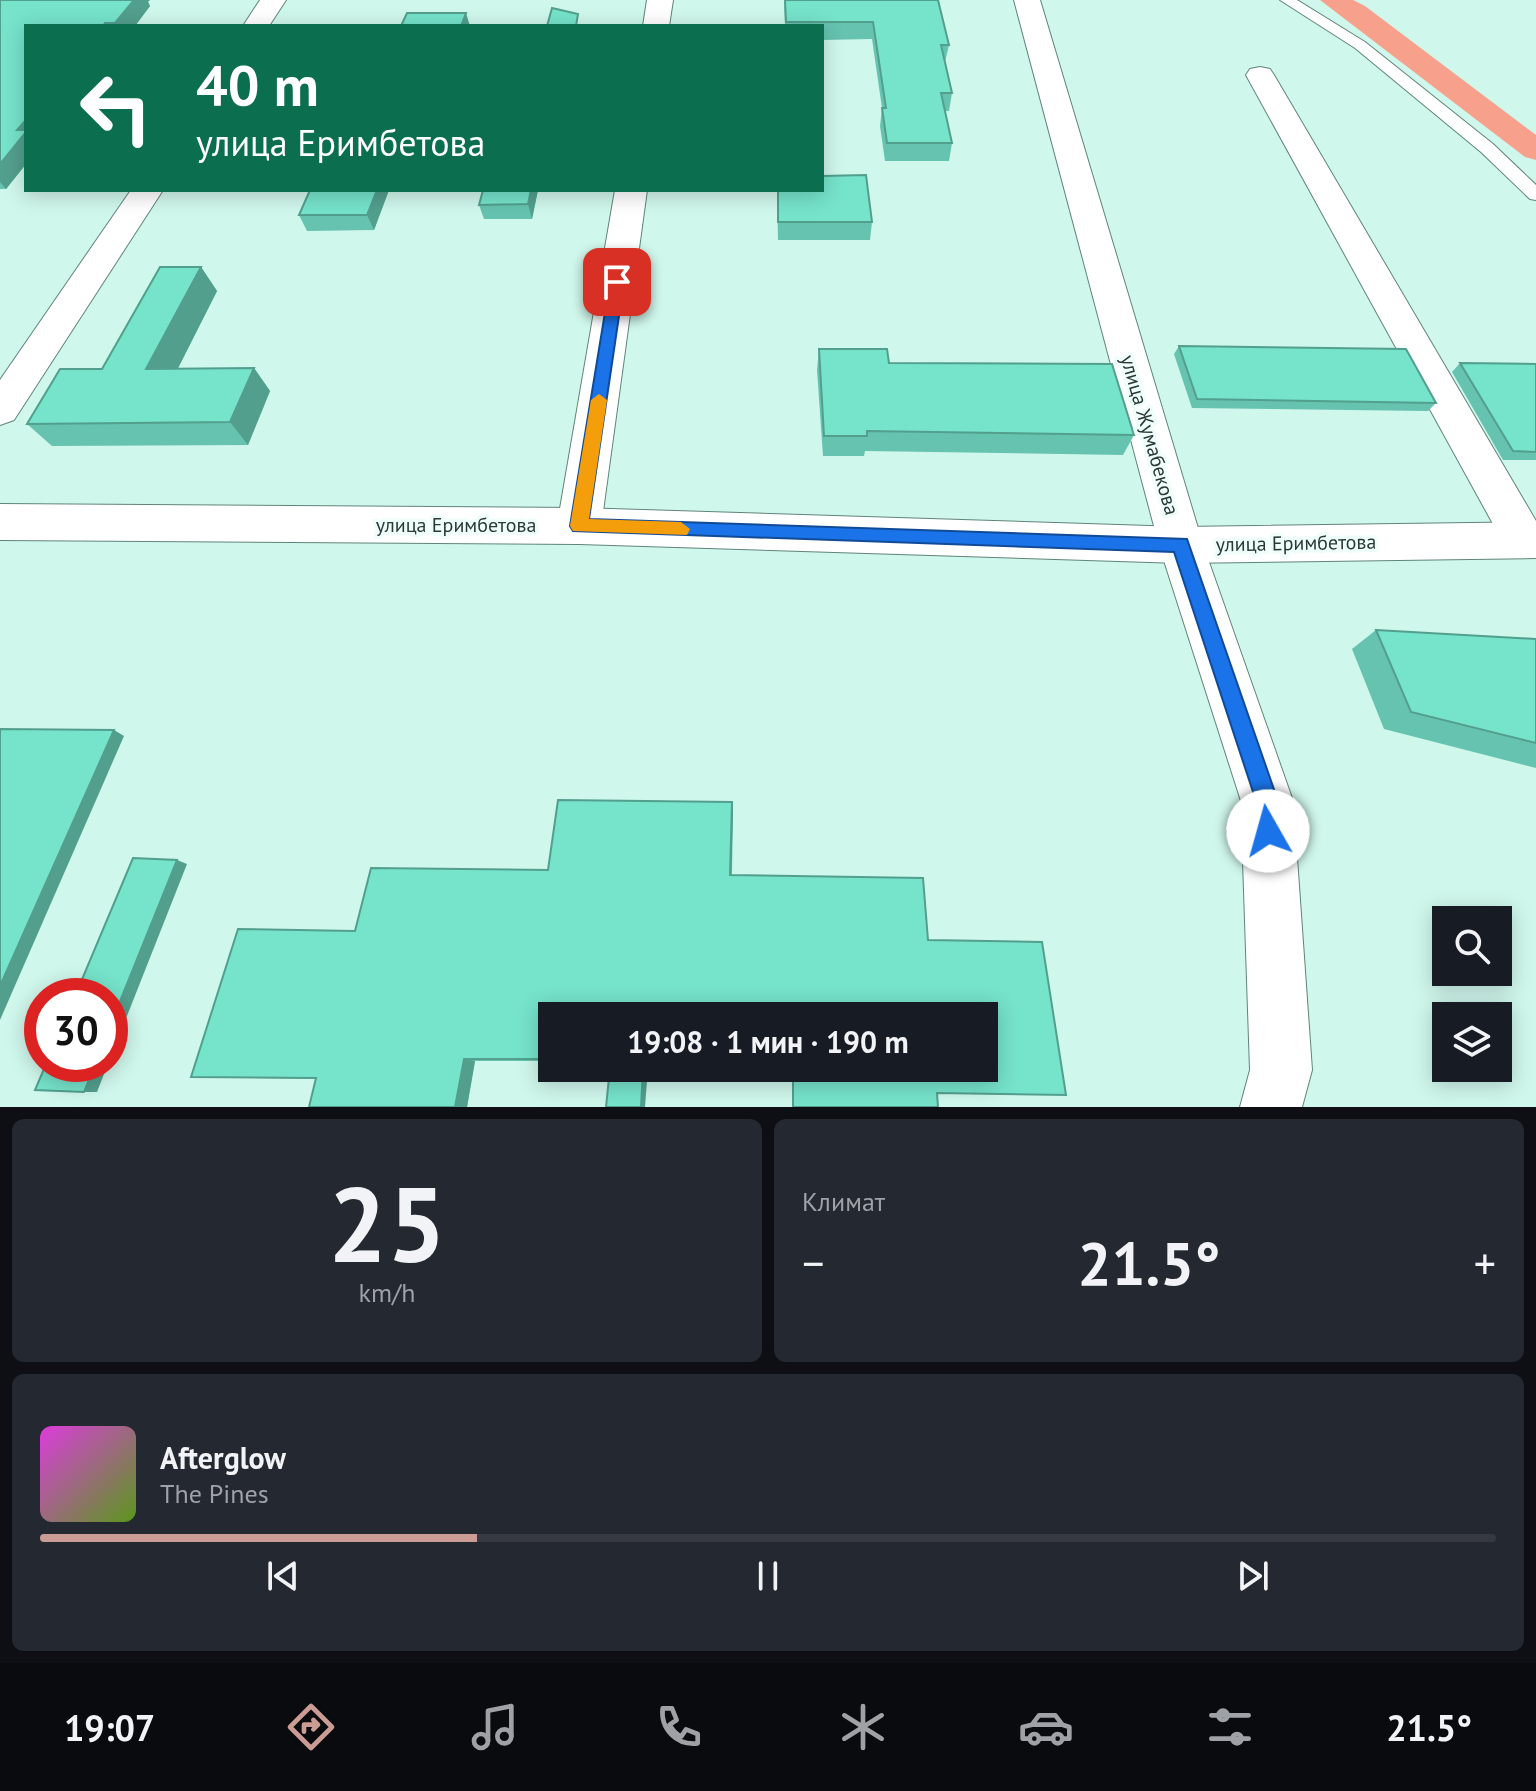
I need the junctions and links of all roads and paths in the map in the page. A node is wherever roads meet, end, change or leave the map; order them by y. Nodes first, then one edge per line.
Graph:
1 (273, 0) edge
2 (660, 0) edge
3 (1027, 0) edge
4 (1287, 0) edge
5 (257, 24) edge
6 (656, 24) edge
7 (1260, 75) dead end
8 (146, 192) edge
9 (631, 192) edge
10 (1536, 195) edge
11 (0, 410) edge
12 (0, 522) edge
13 (579, 526) junction
14 (1530, 540) edge
15 (1181, 545) junction
16 (1271, 1107) edge

1 - 5 street
2 - 6 street
3 - 15 street, улица Жумабекова
4 - 10 lane
7 - 14 street
8 - 11 street
9 - 13 street
12 - 13 street, улица Еримбетова
13 - 15 street, улица Еримбетова
14 - 15 street, улица Еримбетова
15 - 16 street, улица Жумабекова

